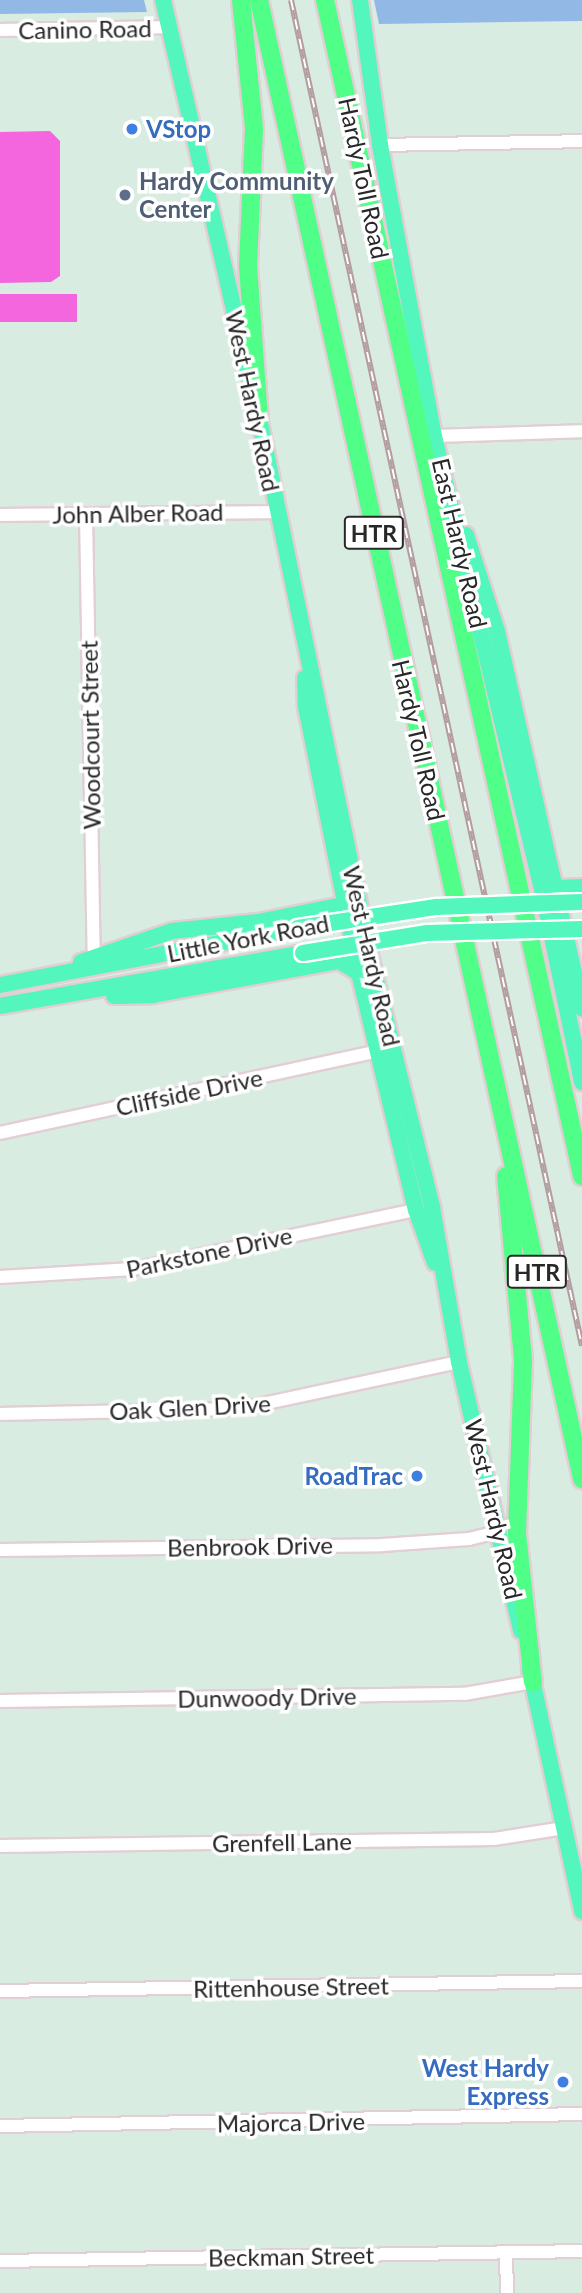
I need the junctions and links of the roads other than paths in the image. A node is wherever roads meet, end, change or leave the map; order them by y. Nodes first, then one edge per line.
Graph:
1 (163, 0) edge
2 (241, 0) edge
3 (259, 0) edge
4 (325, 0) edge
5 (360, 0) edge
6 (169, 27) junction
7 (0, 30) edge
8 (582, 141) edge
9 (380, 145) junction
10 (259, 419) junction
11 (582, 431) edge
12 (434, 436) junction
13 (277, 512) junction
14 (86, 514) junction
15 (0, 515) edge
16 (304, 637) junction
17 (582, 887) edge
18 (556, 888) junction
19 (582, 902) edge
20 (545, 903) junction
21 (348, 904) junction
22 (305, 913) junction
23 (361, 917) junction
24 (582, 929) edge
25 (551, 930) junction
26 (367, 941) junction
27 (577, 954) edge
28 (94, 956) junction
29 (326, 964) junction
30 (60, 972) junction
31 (359, 973) junction
32 (0, 985) edge
33 (70, 996) junction
34 (0, 1006) edge
35 (582, 1009) edge
36 (379, 1051) junction
37 (493, 1065) junction
38 (582, 1082) edge
39 (0, 1133) edge
40 (582, 1176) edge
41 (416, 1210) junction
42 (0, 1277) edge
43 (448, 1298) junction
44 (459, 1362) junction
45 (0, 1414) edge
46 (582, 1479) edge
47 (498, 1532) junction
48 (0, 1550) edge
49 (533, 1682) junction
50 (0, 1701) edge
51 (564, 1828) junction
52 (0, 1846) edge
53 (582, 1911) edge
54 (582, 1982) edge
55 (0, 1991) edge
56 (582, 2114) edge
57 (0, 2126) edge
58 (582, 2251) edge
59 (506, 2253) junction
60 (0, 2261) edge
61 (507, 2293) edge

1 - 6 main road, West Hardy Road
2 - 10 highway
3 - 37 highway, Hardy Toll Road / HTR
4 - 40 highway, Hardy Toll Road / HTR
5 - 9 main road, East Hardy Road
6 - 7 street, Canino Road
6 - 10 main road, West Hardy Road
8 - 9 street
9 - 12 main road, East Hardy Road
10 - 13 main road, West Hardy Road
11 - 12 street
12 - 18 main road
12 - 20 main road, East Hardy Road
13 - 14 street, John Alber Road
13 - 16 main road, West Hardy Road
14 - 15 street, John Alber Road
14 - 28 street, Woodcourt Street
16 - 21 main road
16 - 23 main road, West Hardy Road
17 - 18 main road
18 - 27 main road
19 - 20 main road, Little York Road, bridge
20 - 23 main road, Little York Road, bridge
20 - 25 main road, East Hardy Road
21 - 22 main road
21 - 31 main road
22 - 28 main road
22 - 29 main road
23 - 26 main road, West Hardy Road
23 - 30 main road, Little York Road, bridge
24 - 25 main road, Little York Road, bridge
25 - 26 main road, Little York Road, bridge
25 - 38 main road, East Hardy Road
26 - 33 main road, Little York Road, bridge
26 - 43 main road, West Hardy Road
27 - 35 main road
28 - 30 main road
29 - 31 main road
29 - 33 main road
30 - 32 main road, Little York Road
31 - 36 main road
33 - 34 main road, Little York Road
36 - 39 street, Cliffside Drive
36 - 41 main road
37 - 46 highway, Hardy Toll Road / HTR
37 - 49 highway
41 - 42 street, Parkstone Drive
41 - 43 main road
43 - 44 main road, West Hardy Road
44 - 45 street, Oak Glen Drive
44 - 47 main road, West Hardy Road
47 - 48 street, Benbrook Drive
47 - 49 main road, West Hardy Road
49 - 50 street, Dunwoody Drive
49 - 51 main road, West Hardy Road
51 - 52 street, Grenfell Lane
51 - 53 main road, West Hardy Road
54 - 55 street, Rittenhouse Street
56 - 57 street, Majorca Drive
58 - 59 street, Beckman Street
59 - 60 street, Beckman Street
59 - 61 street

